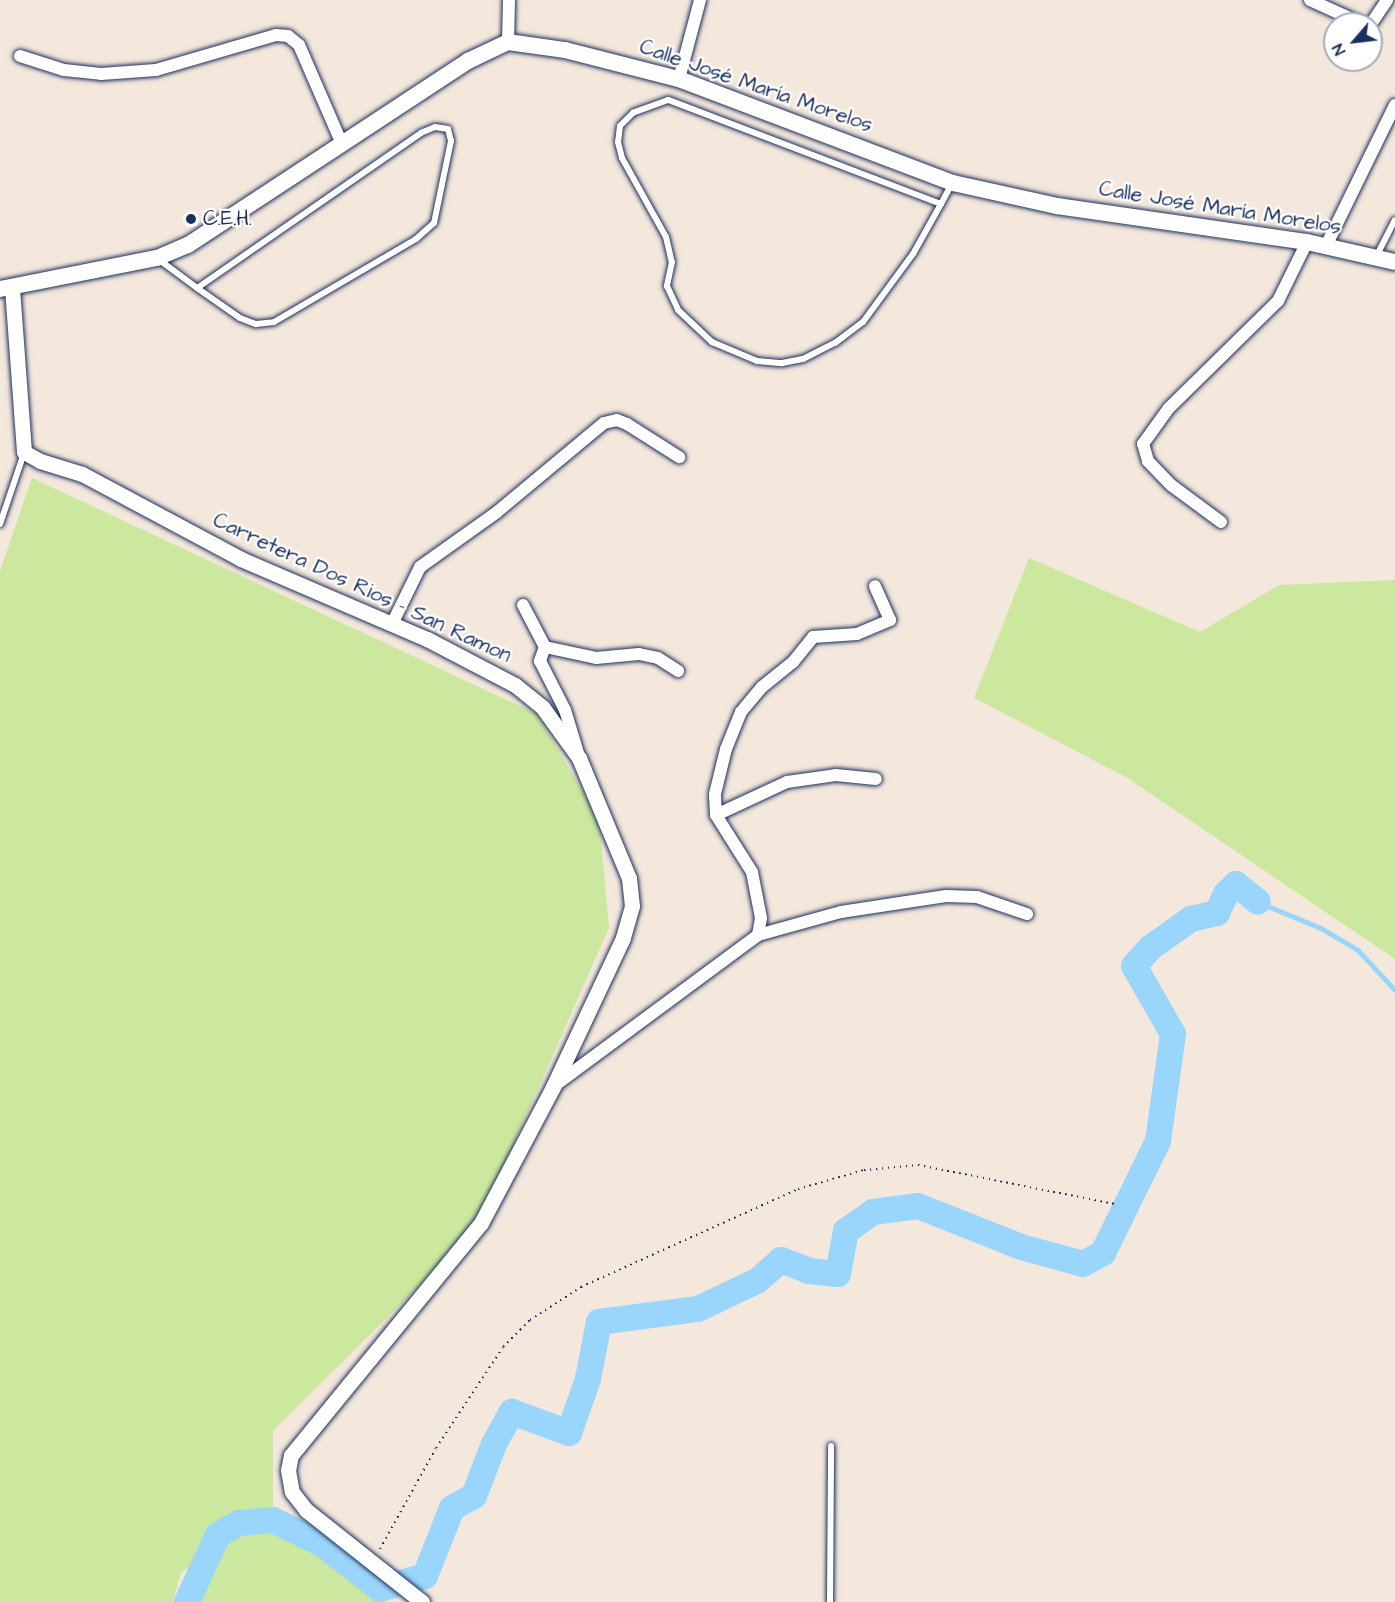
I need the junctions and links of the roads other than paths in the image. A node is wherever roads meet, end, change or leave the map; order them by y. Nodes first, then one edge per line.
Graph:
1 (509, 0) edge
2 (700, 0) edge
3 (1310, 0) edge
4 (1336, 12) edge
5 (508, 42) junction
6 (20, 56) dead end
7 (679, 79) junction
8 (1395, 105) edge
9 (342, 144) junction
10 (952, 183) junction
11 (941, 204) junction
12 (1395, 220) edge
13 (1307, 242) junction
14 (1326, 246) junction
15 (1377, 256) junction
16 (157, 258) junction
17 (1395, 262) edge
18 (197, 288) junction
19 (6, 289) edge
20 (24, 452) junction
21 (679, 457) dead end
22 (1221, 522) dead end
23 (0, 524) edge
24 (875, 586) dead end
25 (523, 605) dead end
26 (392, 624) junction
27 (545, 647) junction
28 (678, 671) dead end
29 (579, 758) junction
30 (876, 779) dead end
31 (716, 815) junction
32 (1027, 914) dead end
33 (758, 934) junction
34 (553, 1087) junction
35 (831, 1446) dead end
36 (418, 1599) edge
37 (830, 1602) edge

1 - 5 street
2 - 7 street
3 - 4 street
5 - 7 main road, Calle José María Morelos
5 - 9 main road
6 - 9 street
7 - 10 main road, Calle José María Morelos
8 - 14 street
9 - 16 main road
10 - 11 lane
10 - 13 main road, Calle José María Morelos
11 - 11 lane
12 - 15 lane
13 - 14 main road, Calle José María Morelos
13 - 22 street
14 - 15 main road, Calle José María Morelos
15 - 17 main road, Calle José María Morelos
16 - 18 lane
16 - 19 main road
18 - 18 lane
19 - 20 street
20 - 23 lane
20 - 26 street, Carretera Dos Rios - San Ramon
21 - 26 street
24 - 31 street
25 - 27 street
26 - 29 street, Carretera Dos Rios - San Ramon
27 - 28 street
27 - 29 street
29 - 34 street, Carretera Dos Rios - San Ramon
30 - 31 street
31 - 33 street
32 - 33 street
33 - 34 street
34 - 36 street, Carretera Dos Rios - San Ramon
35 - 37 lane

